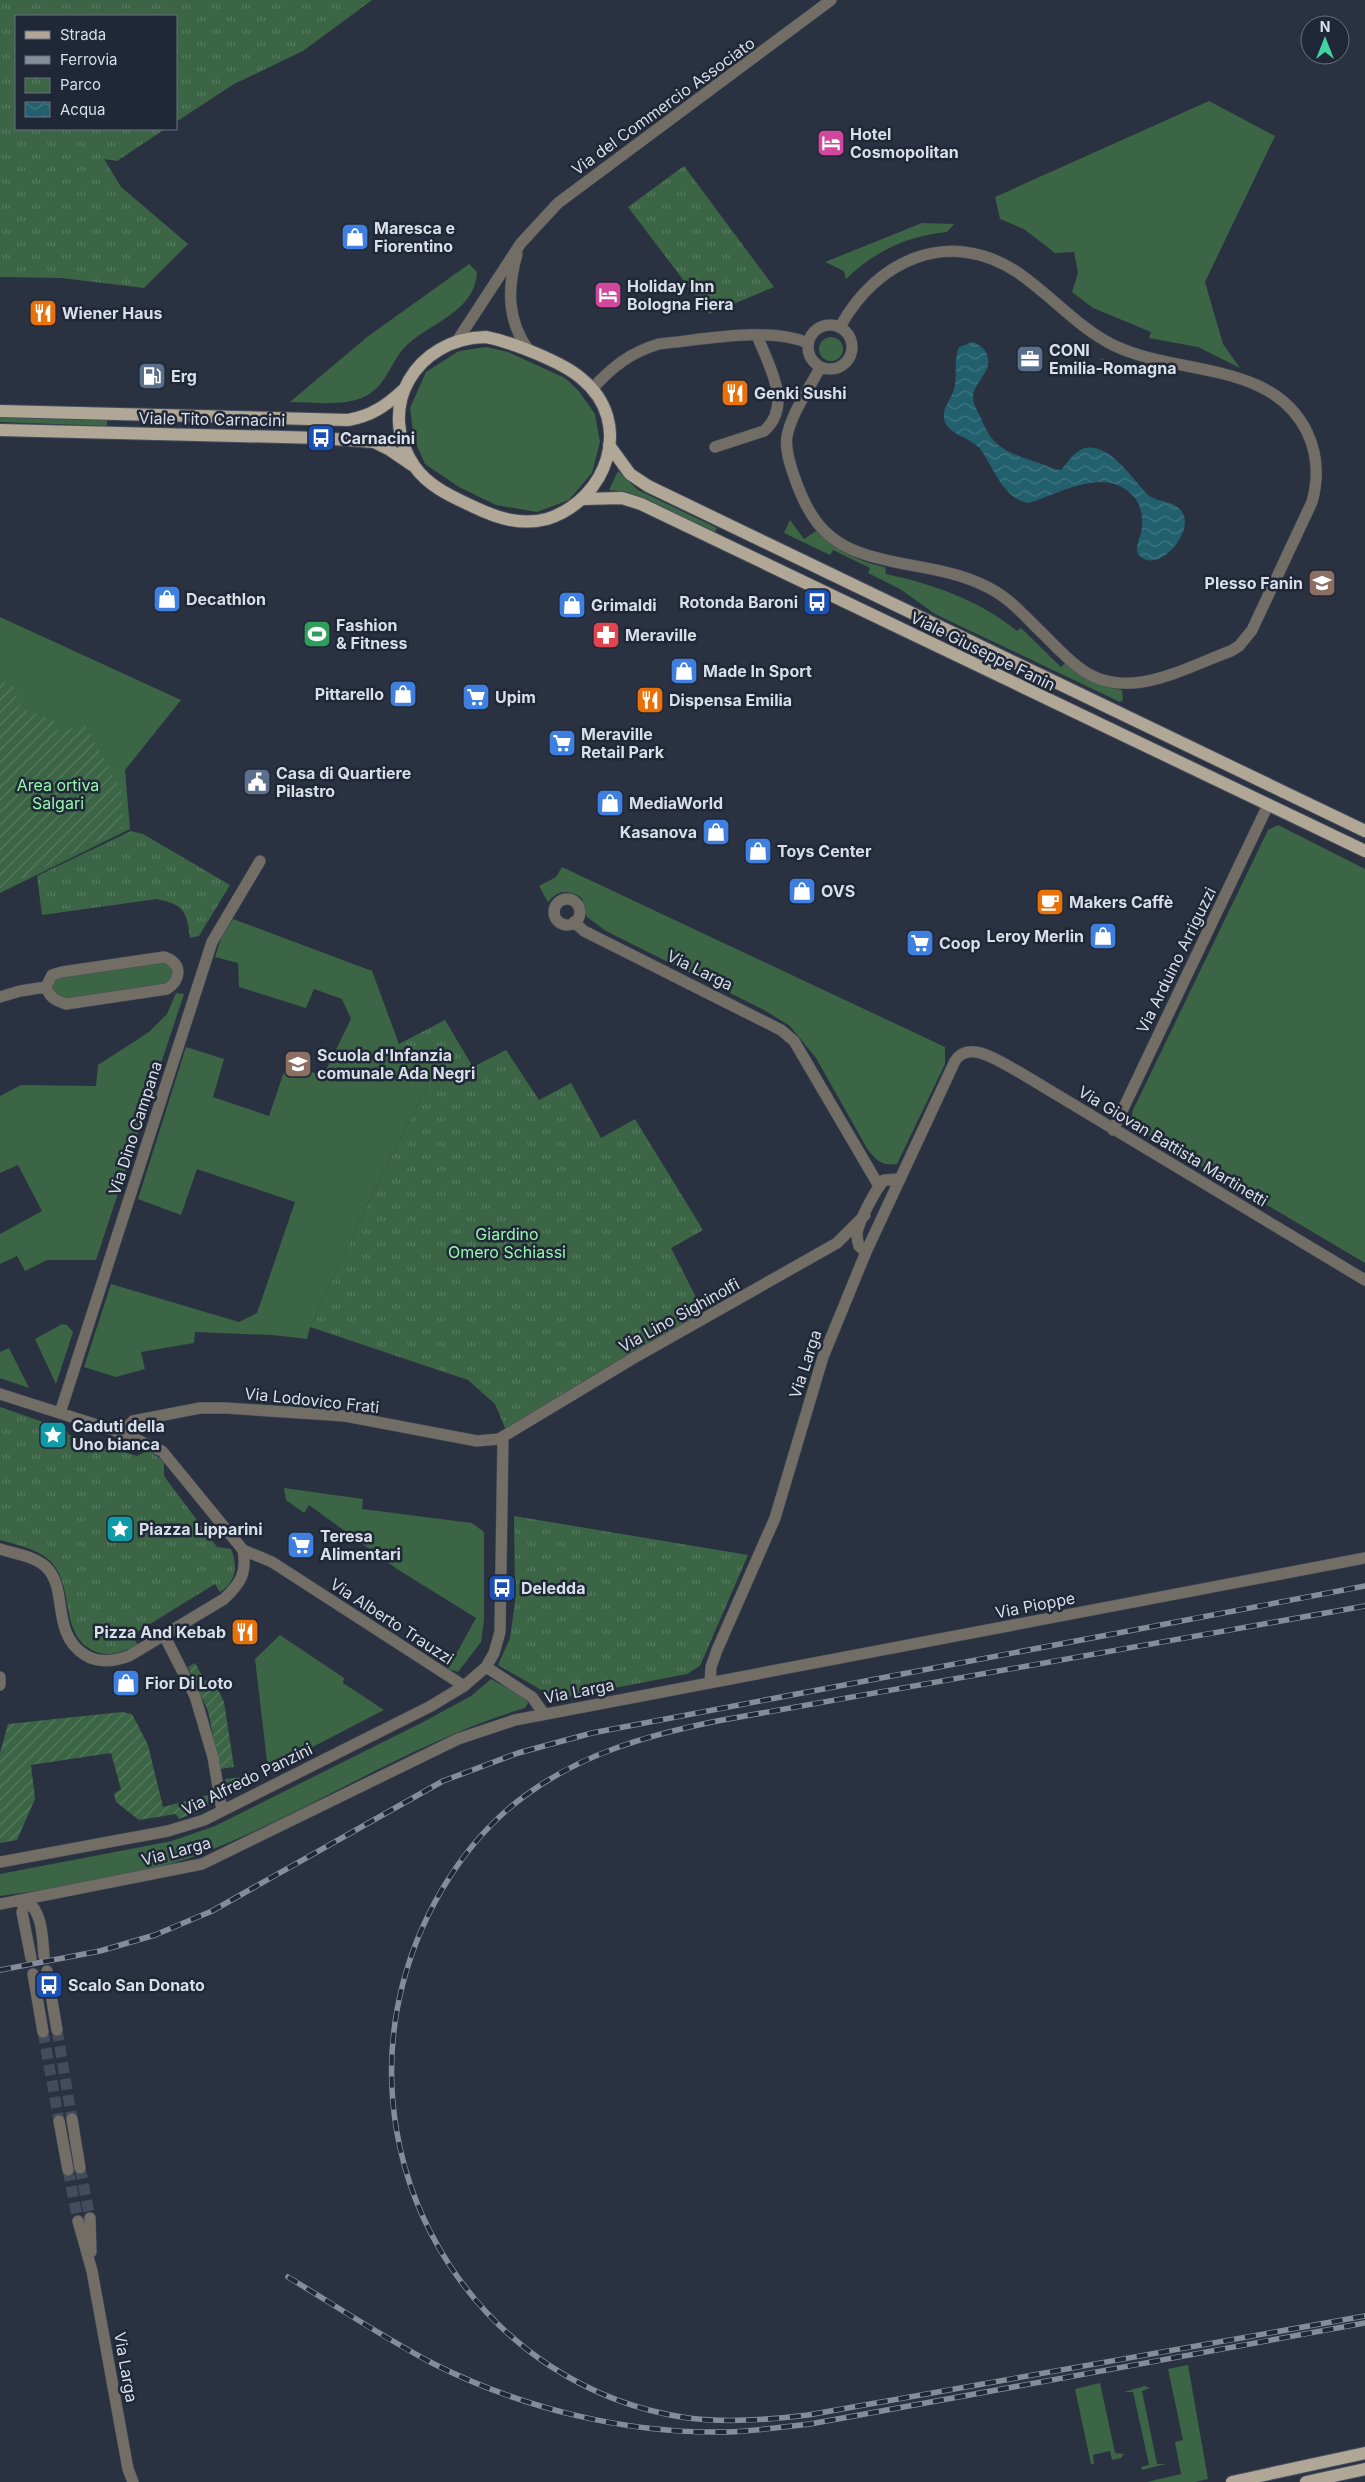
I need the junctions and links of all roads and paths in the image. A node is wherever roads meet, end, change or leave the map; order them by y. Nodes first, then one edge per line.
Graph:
1 (831, 0) edge
2 (520, 243) junction
3 (840, 327) junction
4 (757, 335) junction
5 (457, 341) junction
6 (808, 343) junction
7 (529, 351) junction
8 (820, 368) junction
9 (405, 388) junction
10 (592, 389) junction
11 (0, 411) edge
12 (0, 430) edge
13 (609, 445) junction
14 (714, 447) dead end
15 (416, 468) junction
16 (583, 499) junction
17 (1268, 805) junction
18 (1365, 831) edge
19 (1365, 851) edge
20 (260, 861) dead end
21 (574, 922) dead end
22 (46, 987) junction
23 (0, 997) edge
24 (961, 1054) joint
25 (1113, 1130) junction
26 (899, 1179) junction
27 (879, 1186) junction
28 (865, 1215) junction
29 (866, 1252) junction
30 (1365, 1280) edge
31 (0, 1394) edge
32 (60, 1413) junction
33 (122, 1433) junction
34 (503, 1437) junction
35 (0, 1549) edge
36 (243, 1550) junction
37 (1365, 1558) edge
38 (164, 1635) junction
39 (486, 1667) junction
40 (0, 1677) edge
41 (710, 1683) junction
42 (0, 1685) edge
43 (464, 1686) junction
44 (544, 1714) junction
45 (222, 1811) junction
46 (0, 1862) edge
47 (27, 1900) junction
48 (0, 1904) edge
49 (44, 1956) dead end
50 (31, 1958) dead end
51 (46, 1971) dead end
52 (33, 1974) dead end
53 (56, 2030) tunnel mouth
54 (43, 2032) tunnel mouth
55 (72, 2119) tunnel mouth
56 (59, 2121) tunnel mouth
57 (80, 2168) tunnel mouth
58 (68, 2170) tunnel mouth
59 (90, 2218) tunnel mouth
60 (78, 2221) tunnel mouth
61 (92, 2271) junction
62 (1365, 2453) edge
63 (128, 2468) junction
64 (1365, 2469) edge
65 (1248, 2481) edge
66 (127, 2482) edge
67 (133, 2482) edge
68 (1232, 2482) edge
69 (1309, 2482) edge

1 - 2 street, Via del Commercio Associato
2 - 5 street, Via del Commercio Associato
2 - 7 street
3 - 6 street
3 - 8 street
3 - 8 street
4 - 6 street
4 - 10 street
4 - 14 street
5 - 7 main road
5 - 9 main road
6 - 8 street
7 - 10 main road
9 - 11 main road, Viale Tito Carnacini
9 - 15 main road
10 - 13 main road
12 - 15 main road, Viale Tito Carnacini
13 - 16 main road
13 - 18 main road, Viale Giuseppe Fanin
15 - 16 main road
16 - 17 main road, Viale Giuseppe Fanin
17 - 19 main road, Viale Giuseppe Fanin
17 - 25 street, Via Arduino Arriguzzi
20 - 32 street, Via Dino Campana
21 - 27 street, Via Larga
22 - 22 street
22 - 23 street
24 - 25 street, Via Giovan Battista Martinetti
24 - 26 street, Via Larga
25 - 30 street, Via Giovan Battista Martinetti
26 - 27 street
26 - 29 street, Via Larga
27 - 28 street
28 - 29 street
28 - 34 street, Via Lino Sighinolfi
29 - 41 street, Via Larga
31 - 32 street, Via Alberto Trauzzi
32 - 33 street, Via Alberto Trauzzi
33 - 34 street, Via Lodovico Frati
33 - 36 street, Via Alberto Trauzzi
34 - 39 street, Via Alfredo Panzini
35 - 38 street
36 - 38 street
36 - 43 street, Via Alberto Trauzzi
37 - 41 street, Via Pioppe
38 - 45 street
39 - 43 street, Via Alfredo Panzini
39 - 44 street
40 - 42 street
41 - 44 street, Via Larga
43 - 45 street, Via Alfredo Panzini
44 - 47 street, Via Larga
45 - 46 street, Via Alfredo Panzini
47 - 48 street, Via Larga
47 - 49 street
47 - 50 street
51 - 53 street
52 - 54 street
55 - 57 street
56 - 58 street
59 - 61 street, Via Larga
60 - 61 street, Via Larga
61 - 63 street, Via Larga
62 - 65 main road
63 - 66 street, Via Larga
63 - 67 street, Via Larga
64 - 69 main road
65 - 68 main road

